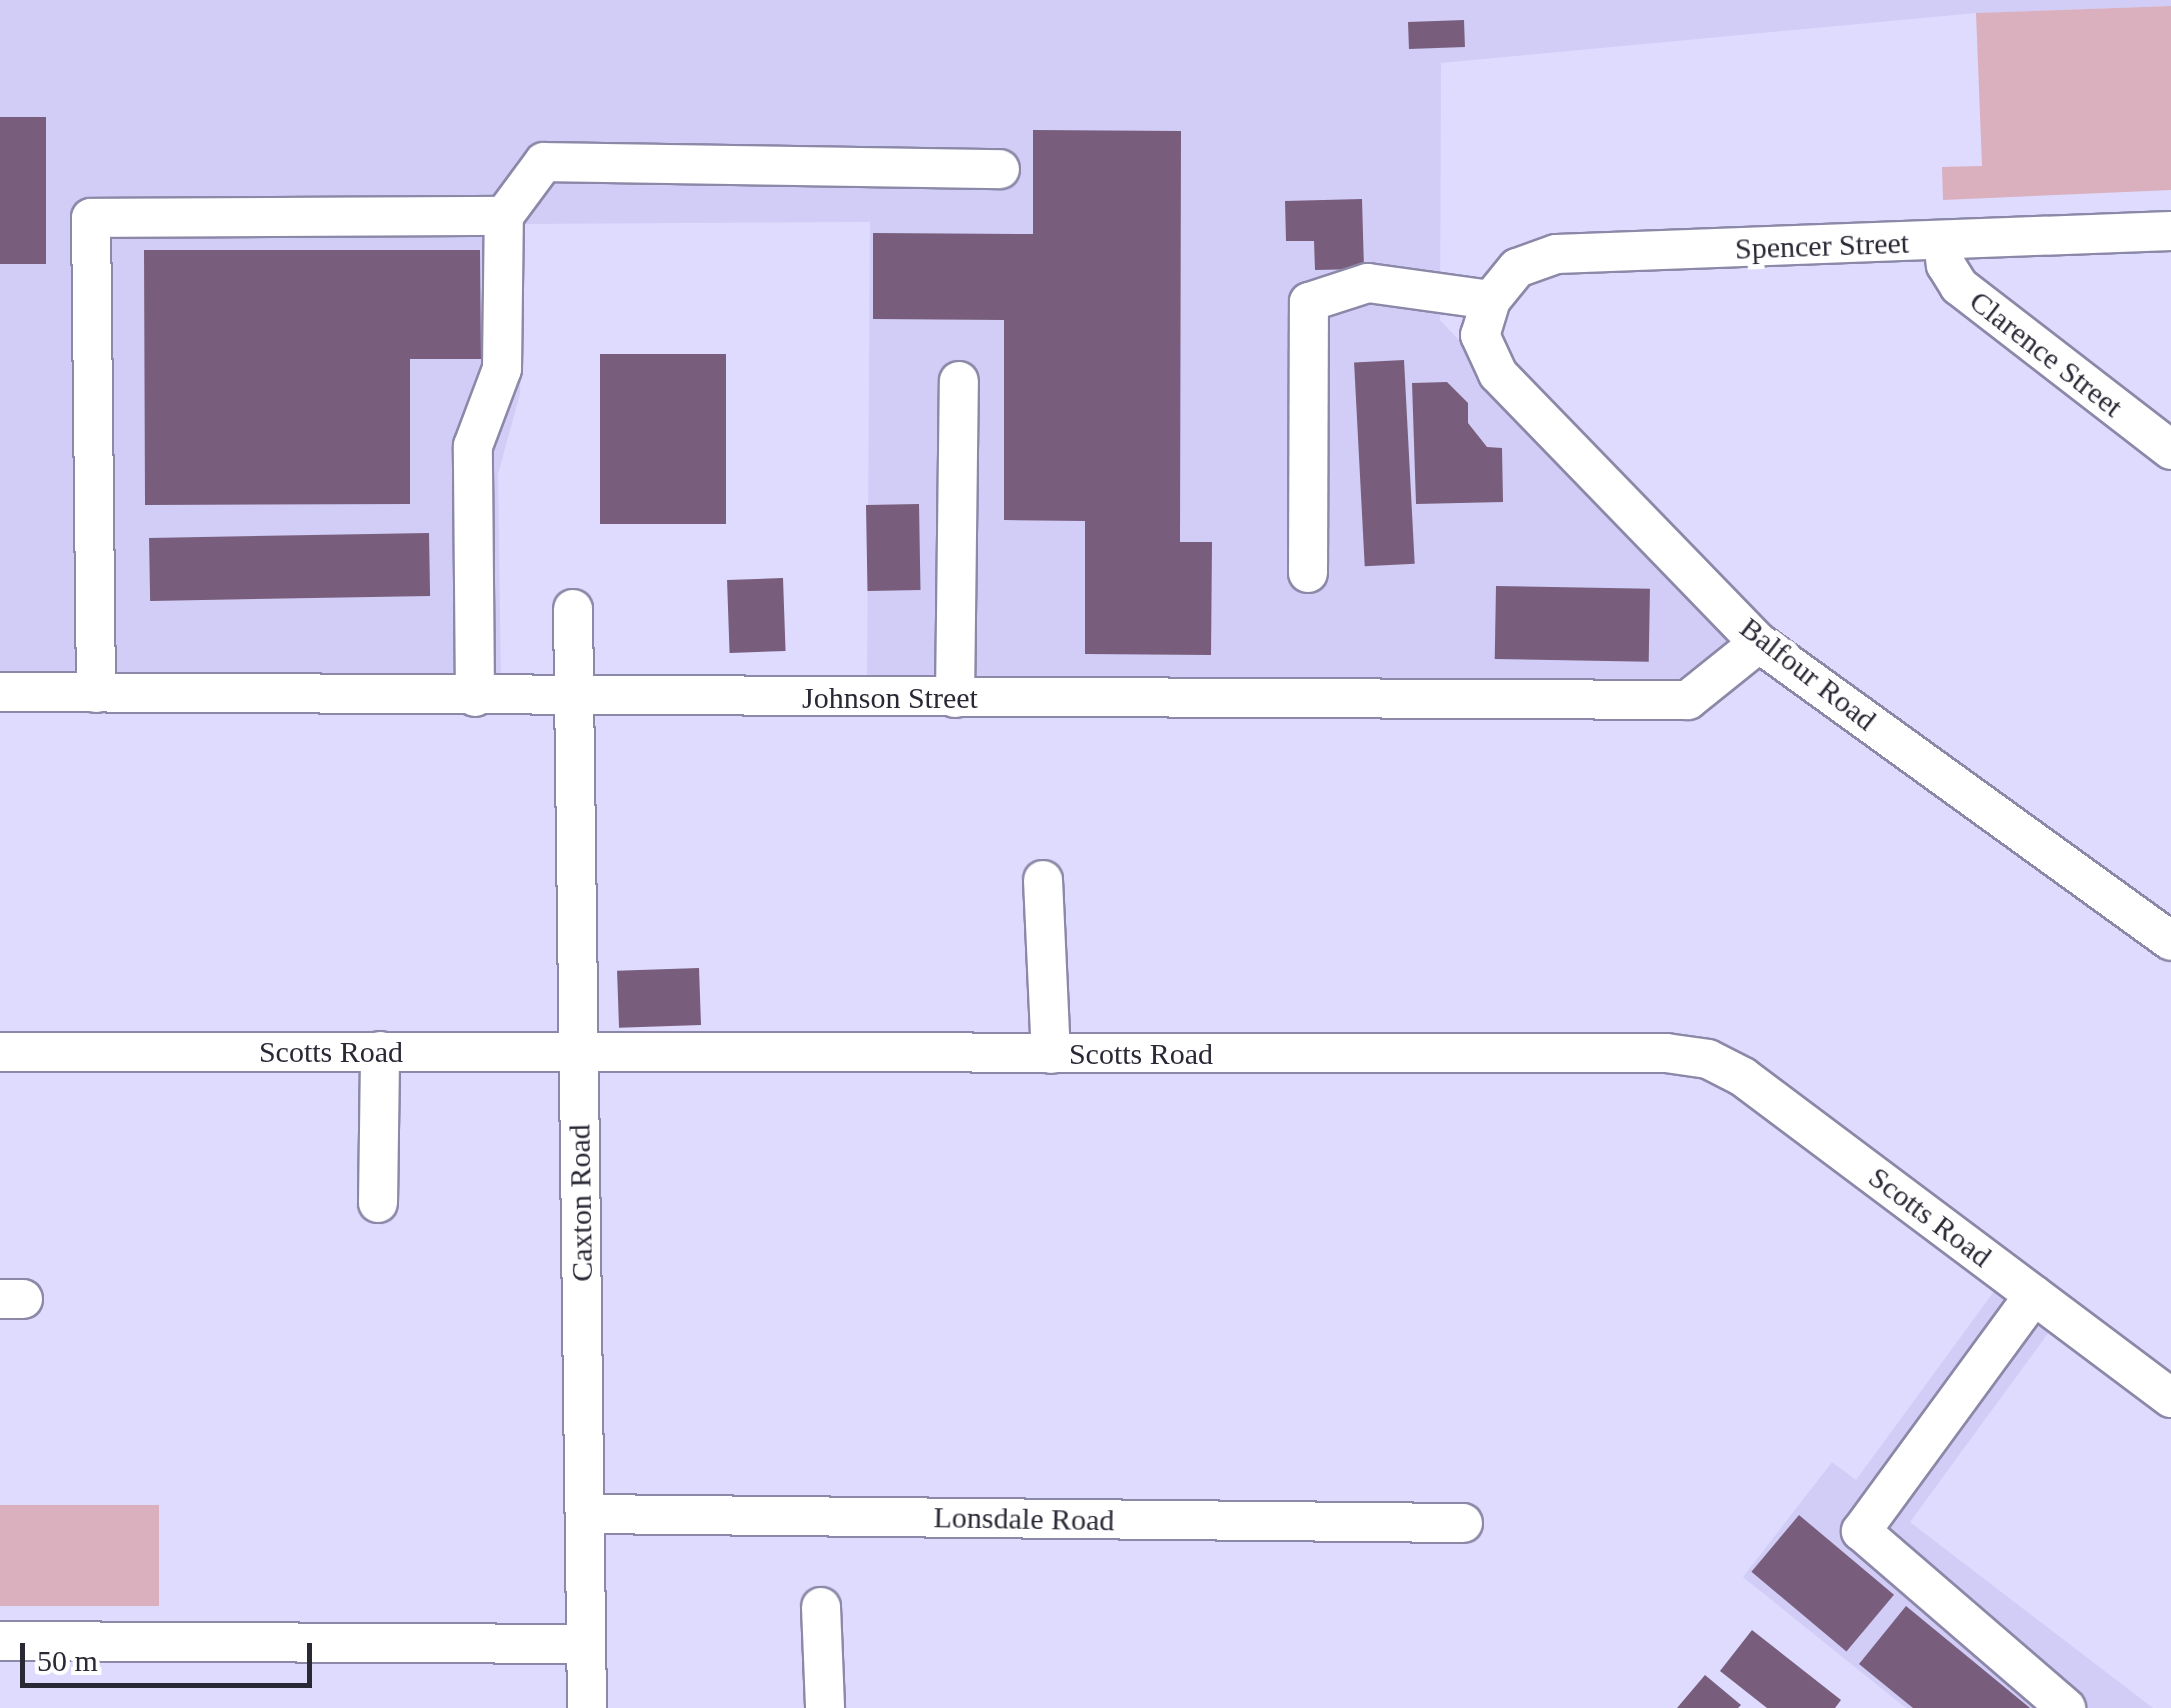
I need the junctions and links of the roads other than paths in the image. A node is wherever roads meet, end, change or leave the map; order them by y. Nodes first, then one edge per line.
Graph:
1 (1000, 169) dead end
2 (504, 216) junction
3 (2171, 232) edge
4 (1943, 242) junction
5 (1491, 300) junction
6 (958, 381) dead end
7 (2171, 450) edge
8 (1308, 573) dead end
9 (573, 609) dead end
10 (1759, 643) junction
11 (0, 692) edge
12 (96, 693) junction
13 (475, 696) junction
14 (572, 697) junction
15 (955, 698) junction
16 (1042, 880) dead end
17 (2171, 941) edge
18 (380, 1051) junction
19 (0, 1052) edge
20 (1051, 1054) junction
21 (579, 1056) junction
22 (378, 1203) dead end
23 (2034, 1295) junction
24 (2171, 1398) edge
25 (586, 1514) junction
26 (1463, 1524) dead end
27 (822, 1607) dead end
28 (0, 1640) edge
29 (586, 1644) junction
30 (587, 1708) edge
31 (825, 1708) edge
32 (2066, 1708) edge

1 - 2 street
2 - 12 street
2 - 13 street
3 - 4 street, Spencer Street
4 - 5 street, Spencer Street
4 - 7 street, Clarence Street
5 - 8 street
5 - 10 street, Balfour Road
6 - 15 street
9 - 14 street, Caxton Road
10 - 15 street, Johnson Street
10 - 17 street, Balfour Road
11 - 12 street, Johnson Street
12 - 13 street, Johnson Street
13 - 14 street, Johnson Street
14 - 15 street, Johnson Street
14 - 21 street, Caxton Road
16 - 20 street
18 - 19 street, Scotts Road
18 - 21 street, Scotts Road
18 - 22 street
20 - 21 street, Scotts Road
20 - 23 street, Scotts Road
21 - 25 street, Caxton Road
23 - 24 street, Scotts Road
23 - 32 street
25 - 26 street, Lonsdale Road
25 - 29 street, Caxton Road
27 - 31 street
28 - 29 street
29 - 30 street, Caxton Road

